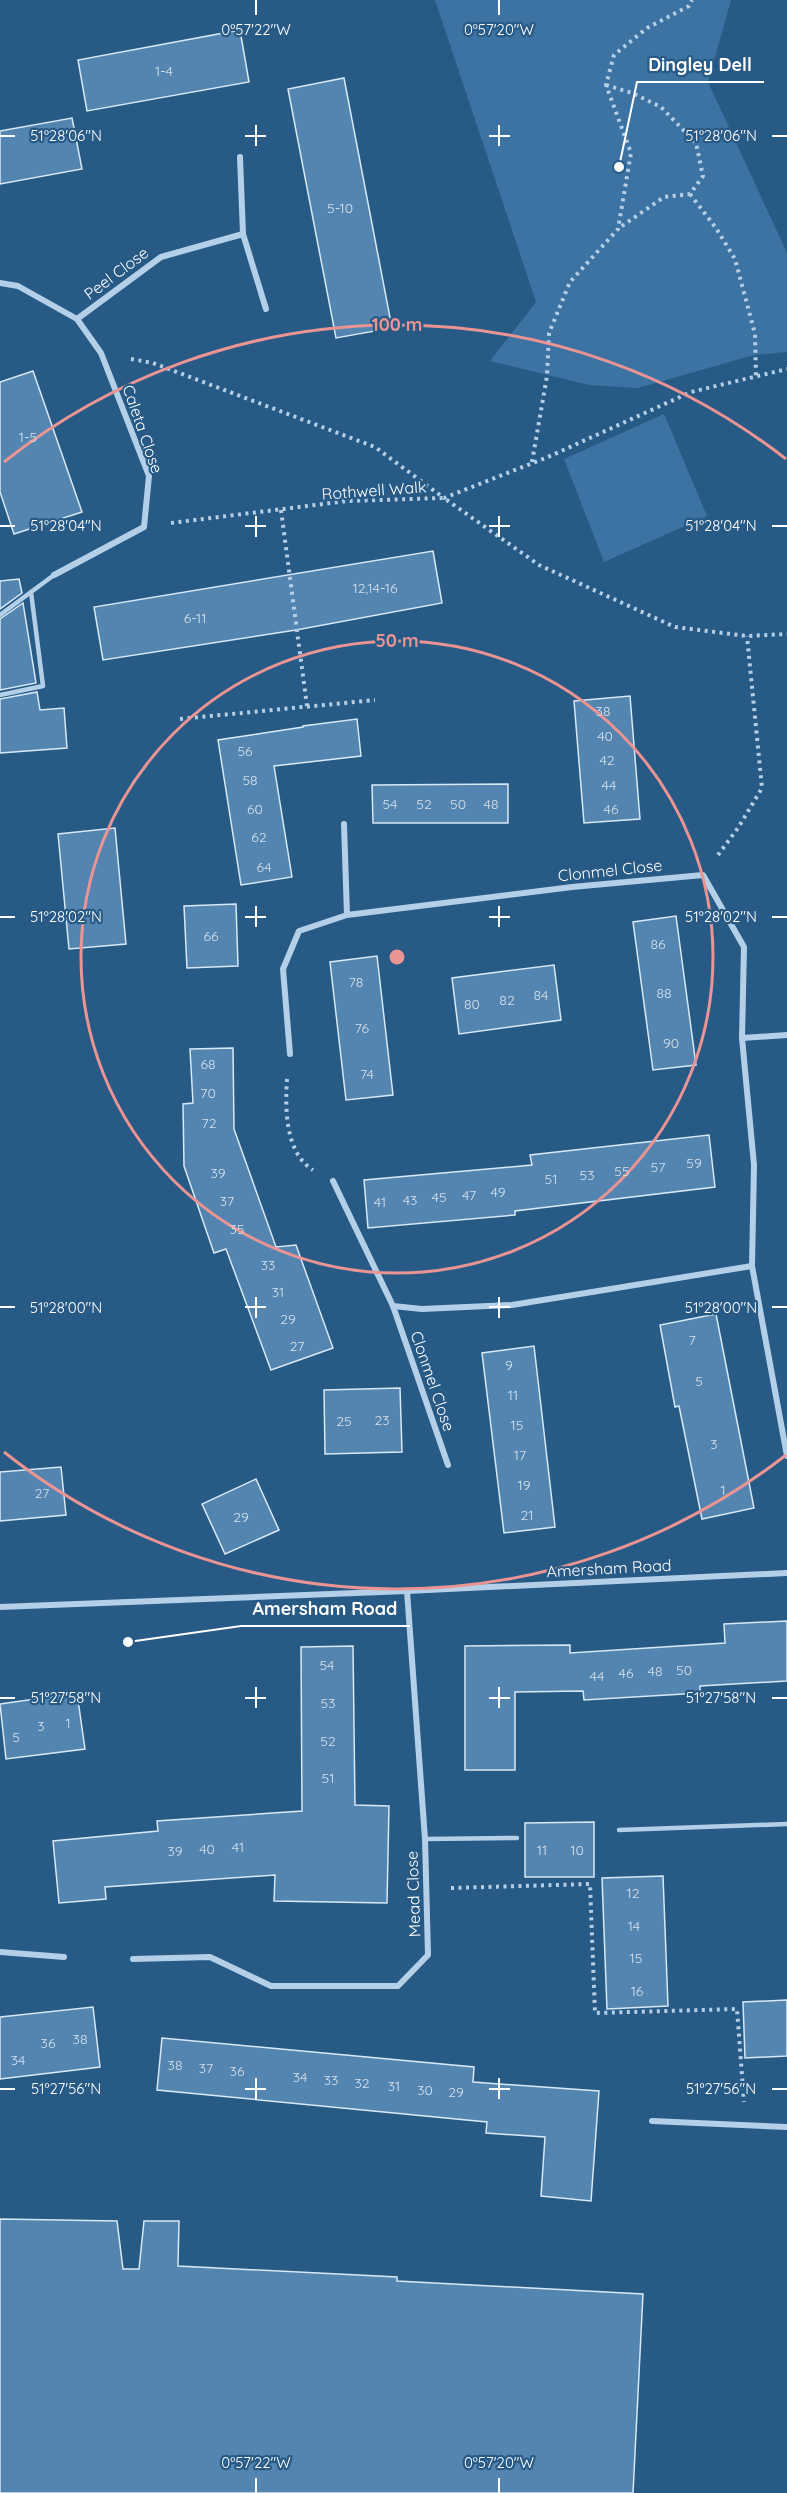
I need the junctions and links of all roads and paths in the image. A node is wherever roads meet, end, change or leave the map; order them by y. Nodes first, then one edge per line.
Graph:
1 (692, 0) edge
2 (606, 84) junction
3 (240, 157) dead end
4 (690, 194) junction
5 (618, 229) junction
6 (243, 234) junction
7 (0, 283) edge
8 (266, 309) dead end
9 (77, 319) junction
10 (101, 353) junction
11 (787, 369) edge
12 (756, 377) junction
13 (532, 463) junction
14 (444, 498) junction
15 (281, 510) junction
16 (144, 527) junction
17 (54, 575) joint
18 (31, 592) junction
19 (0, 615) edge
20 (787, 634) edge
21 (747, 636) junction
22 (0, 695) edge
23 (375, 700) dead end
24 (306, 706) junction
25 (180, 719) dead end
26 (344, 824) dead end
27 (704, 875) junction
28 (347, 915) junction
29 (787, 1035) edge
30 (742, 1038) junction
31 (290, 1054) joint
32 (333, 1181) joint
33 (752, 1266) junction
34 (393, 1306) junction
35 (787, 1456) edge
36 (448, 1465) dead end
37 (787, 1573) edge
38 (407, 1591) junction
39 (0, 1607) edge
40 (787, 1824) edge
41 (619, 1830) dead end
42 (517, 1838) dead end
43 (425, 1839) junction
44 (426, 1888) junction
45 (0, 1952) edge
46 (64, 1958) dead end
47 (133, 1959) dead end
48 (652, 2121) dead end
49 (746, 2126) junction
50 (787, 2127) edge

1 - 2 path
2 - 4 path
2 - 5 path
3 - 6 street
4 - 5 path
4 - 12 path
5 - 13 path
6 - 8 street
6 - 9 street, Peel Close
7 - 9 street
9 - 10 street, Caleta Close
10 - 14 path
10 - 16 street, Caleta Close
11 - 12 path
12 - 13 path
13 - 14 path
14 - 15 path, Rothwell Walk
14 - 21 path, Rothwell Walk
15 - 16 path, Rothwell Walk
15 - 24 path
16 - 17 street
17 - 18 lane
18 - 19 lane
18 - 22 lane
20 - 21 path, Rothwell Walk
21 - 27 path
23 - 24 path
24 - 25 path
26 - 28 street
27 - 28 street, Clonmel Close
27 - 30 street
28 - 31 street, Clonmel Close
29 - 30 street
30 - 33 street
31 - 32 path
32 - 34 street, Clonmel Close
33 - 34 street, Clonmel Close
33 - 35 street
34 - 36 street, Clonmel Close
37 - 38 street, Amersham Road
38 - 39 street, Amersham Road
38 - 43 street, Mead Close
40 - 41 lane
42 - 43 lane
43 - 44 street, Mead Close
44 - 47 street, Mead Close
44 - 49 path
45 - 46 street
48 - 49 street
49 - 50 street

